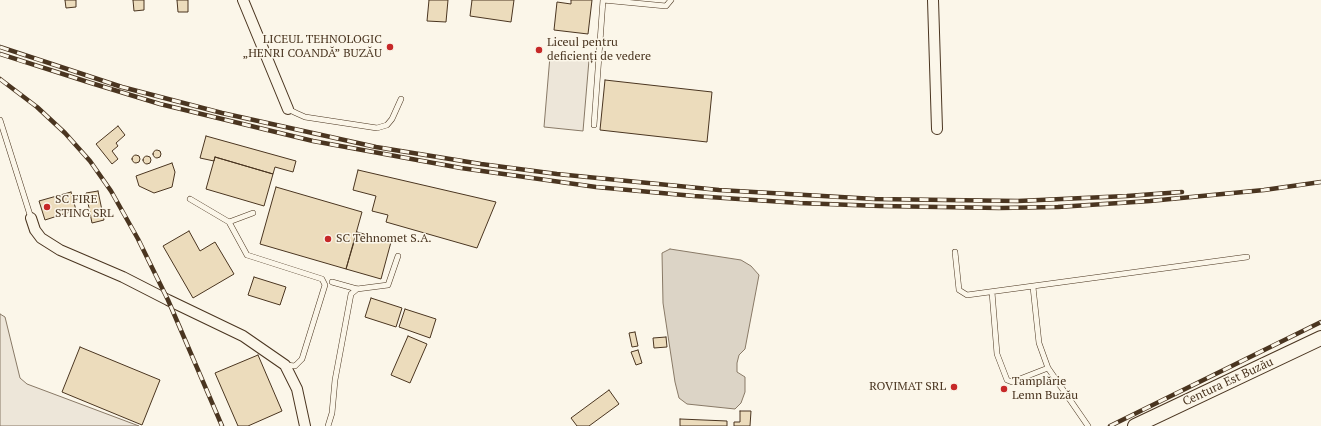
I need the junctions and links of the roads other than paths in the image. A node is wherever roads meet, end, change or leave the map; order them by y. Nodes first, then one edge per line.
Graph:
1 (243, 0) edge
2 (603, 0) edge
3 (671, 0) edge
4 (933, 0) edge
5 (401, 99) dead end
6 (288, 109) joint
7 (0, 120) edge
8 (594, 125) dead end
9 (937, 129) dead end
10 (190, 199) dead end
11 (253, 213) dead end
12 (31, 218) joint
13 (229, 222) junction
14 (955, 252) dead end
15 (398, 256) dead end
16 (1247, 257) dead end
17 (322, 279) junction
18 (332, 282) junction
19 (326, 285) junction
20 (345, 285) junction
21 (1033, 287) junction
22 (357, 289) junction
23 (992, 292) junction
24 (351, 294) junction
25 (1321, 338) edge
26 (285, 365) junction
27 (1048, 368) junction
28 (305, 426) edge
29 (328, 426) edge
30 (1088, 426) edge
31 (1135, 426) edge

1 - 6 street
2 - 3 lane
2 - 8 lane
4 - 9 street
5 - 6 lane
7 - 12 lane
10 - 13 lane
11 - 13 lane
12 - 26 street
13 - 17 lane
14 - 23 lane
15 - 22 lane
16 - 21 lane
17 - 18 lane
17 - 19 lane
18 - 19 lane
18 - 20 lane
19 - 26 lane
20 - 22 lane
20 - 24 lane
21 - 23 lane
21 - 27 lane
22 - 24 lane
23 - 27 lane
24 - 29 lane
25 - 31 main road, Centura Est Buzău
26 - 28 street
27 - 30 lane

